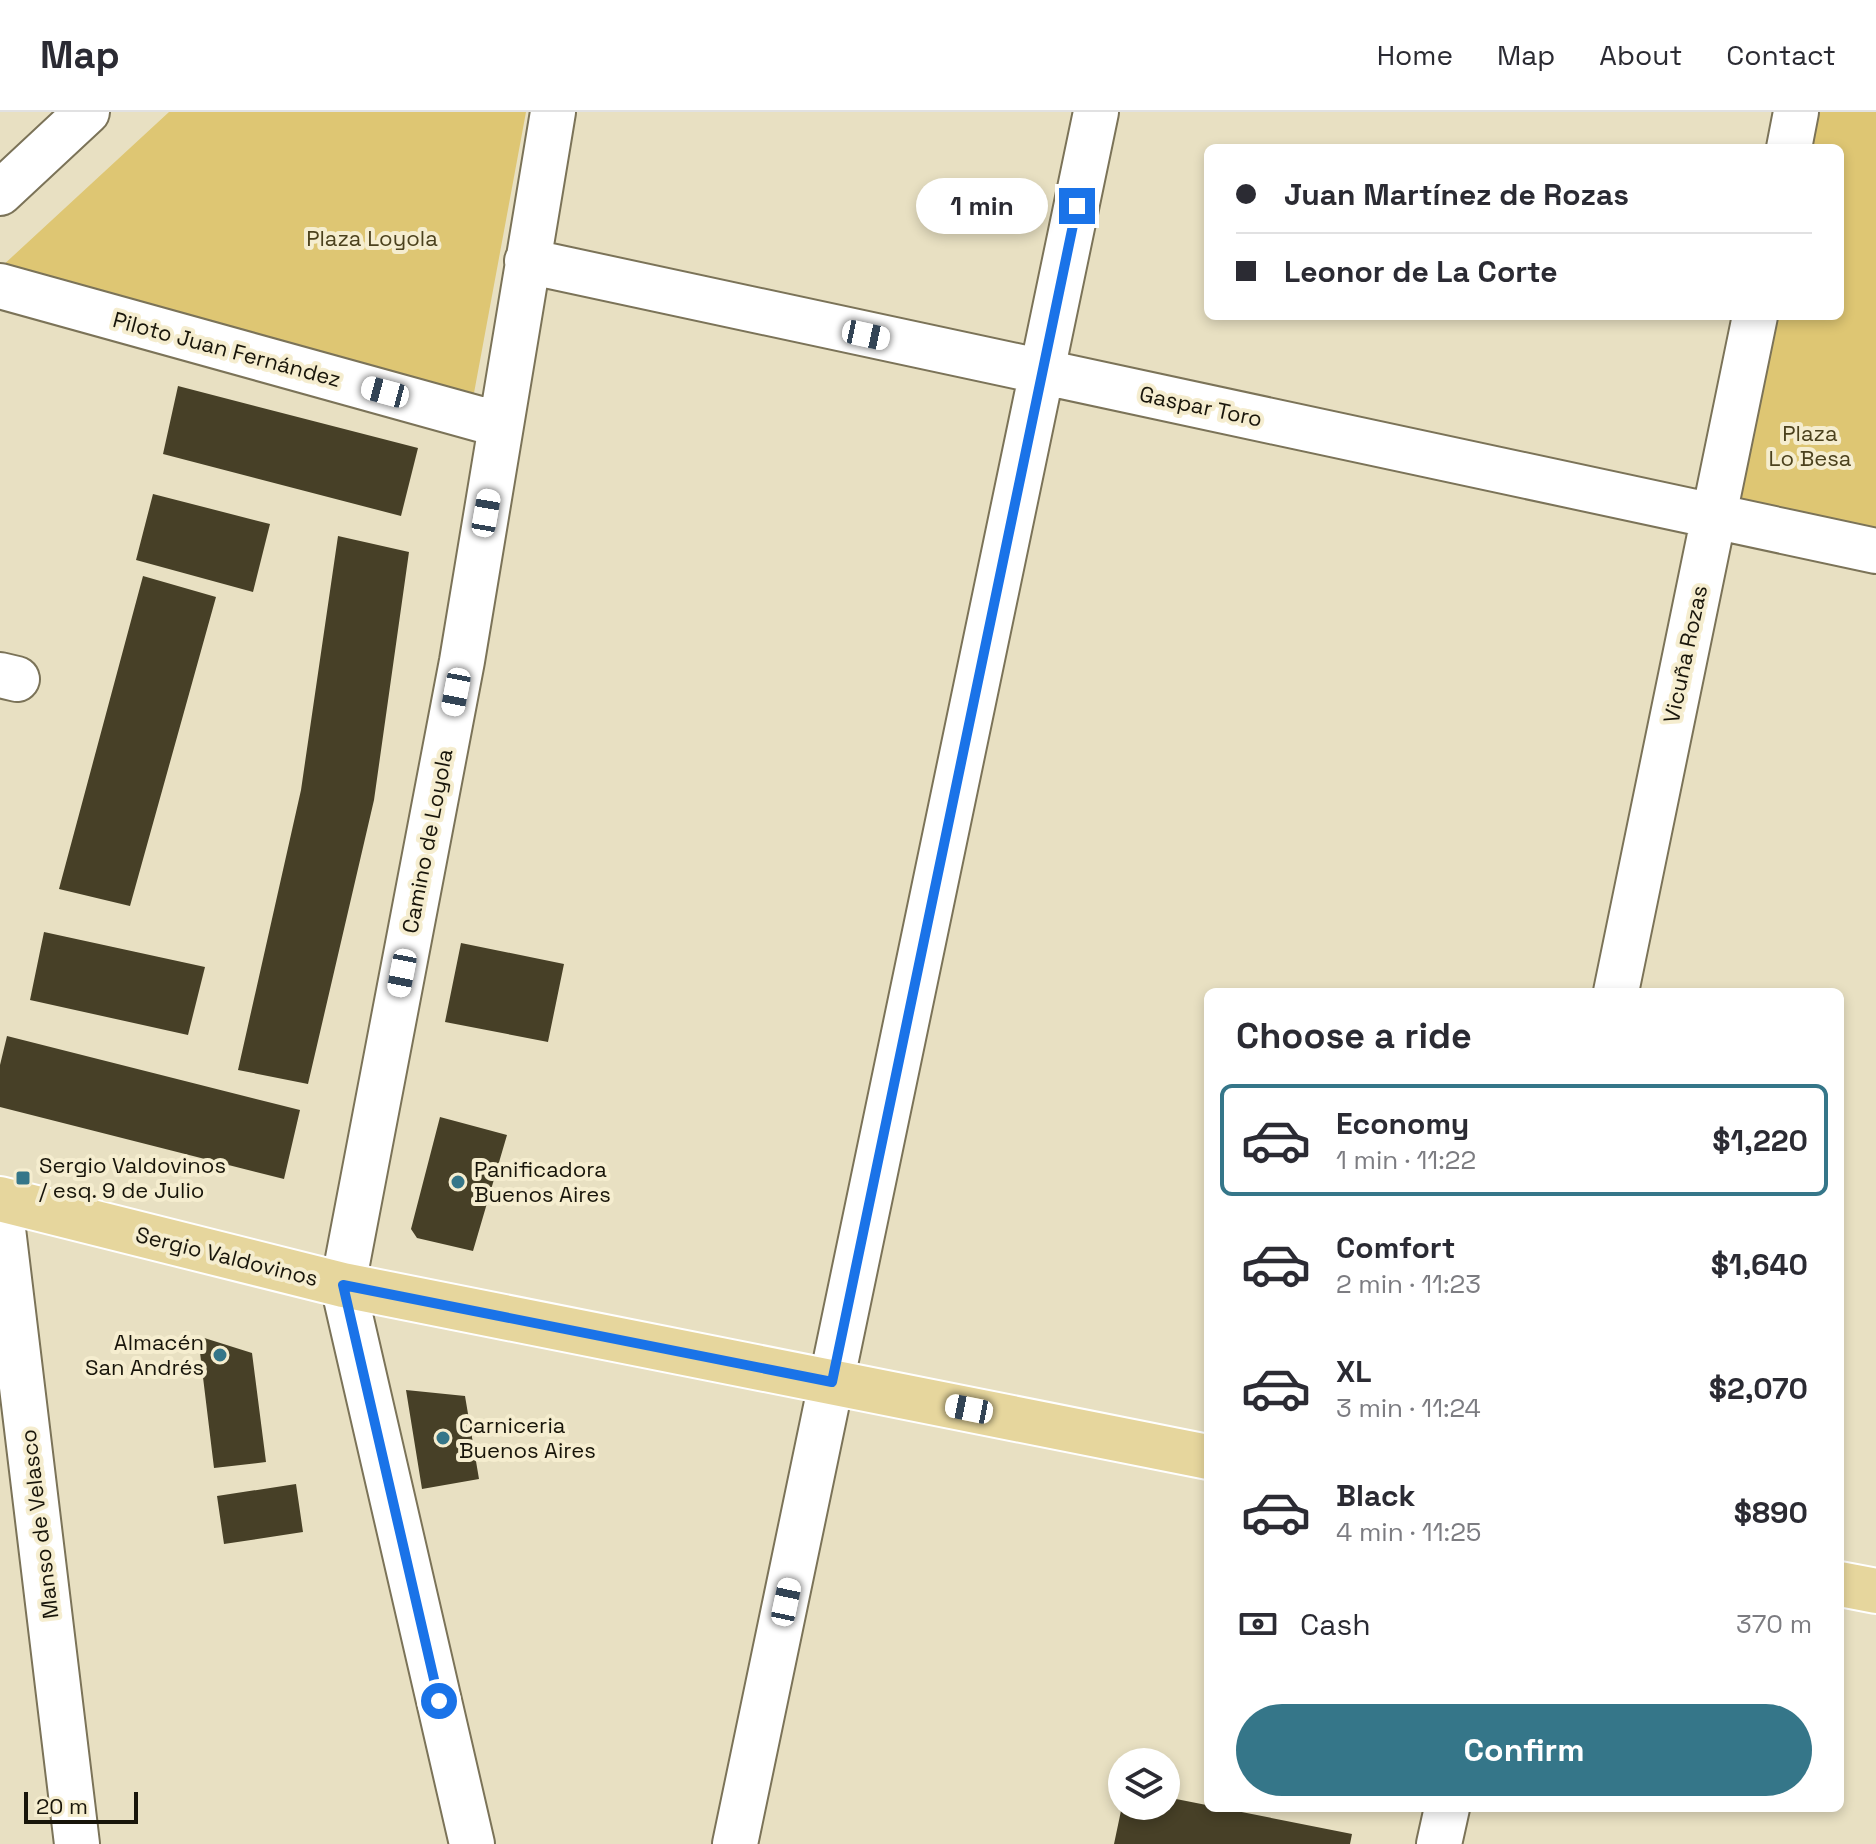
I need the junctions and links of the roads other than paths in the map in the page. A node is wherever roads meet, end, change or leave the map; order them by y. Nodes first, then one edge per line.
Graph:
1 (87, 112) edge
2 (553, 112) edge
3 (1096, 112) edge
4 (1796, 112) edge
5 (1790, 144) edge
6 (0, 193) edge
7 (527, 261) junction
8 (0, 286) edge
9 (1754, 320) edge
10 (1043, 373) junction
11 (501, 425) junction
12 (1714, 515) junction
13 (1876, 551) edge
14 (1617, 988) edge
15 (0, 1202) edge
16 (343, 1285) junction
17 (832, 1382) junction
18 (1204, 1456) edge
19 (1844, 1585) edge
20 (1876, 1591) edge
21 (1446, 1812) edge
22 (77, 1844) edge
23 (472, 1844) edge
24 (735, 1844) edge
25 (1439, 1844) edge

1 - 6 street
2 - 7 street, Camino de Loyola
3 - 10 street
4 - 5 street
7 - 10 street, Gaspar Toro
7 - 11 street, Camino de Loyola
8 - 11 street, Piloto Juan Fernández
9 - 12 street, Vicuña Rozas
10 - 12 street, Gaspar Toro
10 - 17 street
11 - 16 street, Camino de Loyola
12 - 13 street, Gaspar Toro
12 - 14 street, Vicuña Rozas
15 - 16 main road, Sergio Valdovinos
15 - 22 street, Manso de Velasco
16 - 17 main road, Sergio Valdovinos
16 - 23 street
17 - 18 main road, Sergio Valdovinos
17 - 24 street
19 - 20 main road
21 - 25 street

